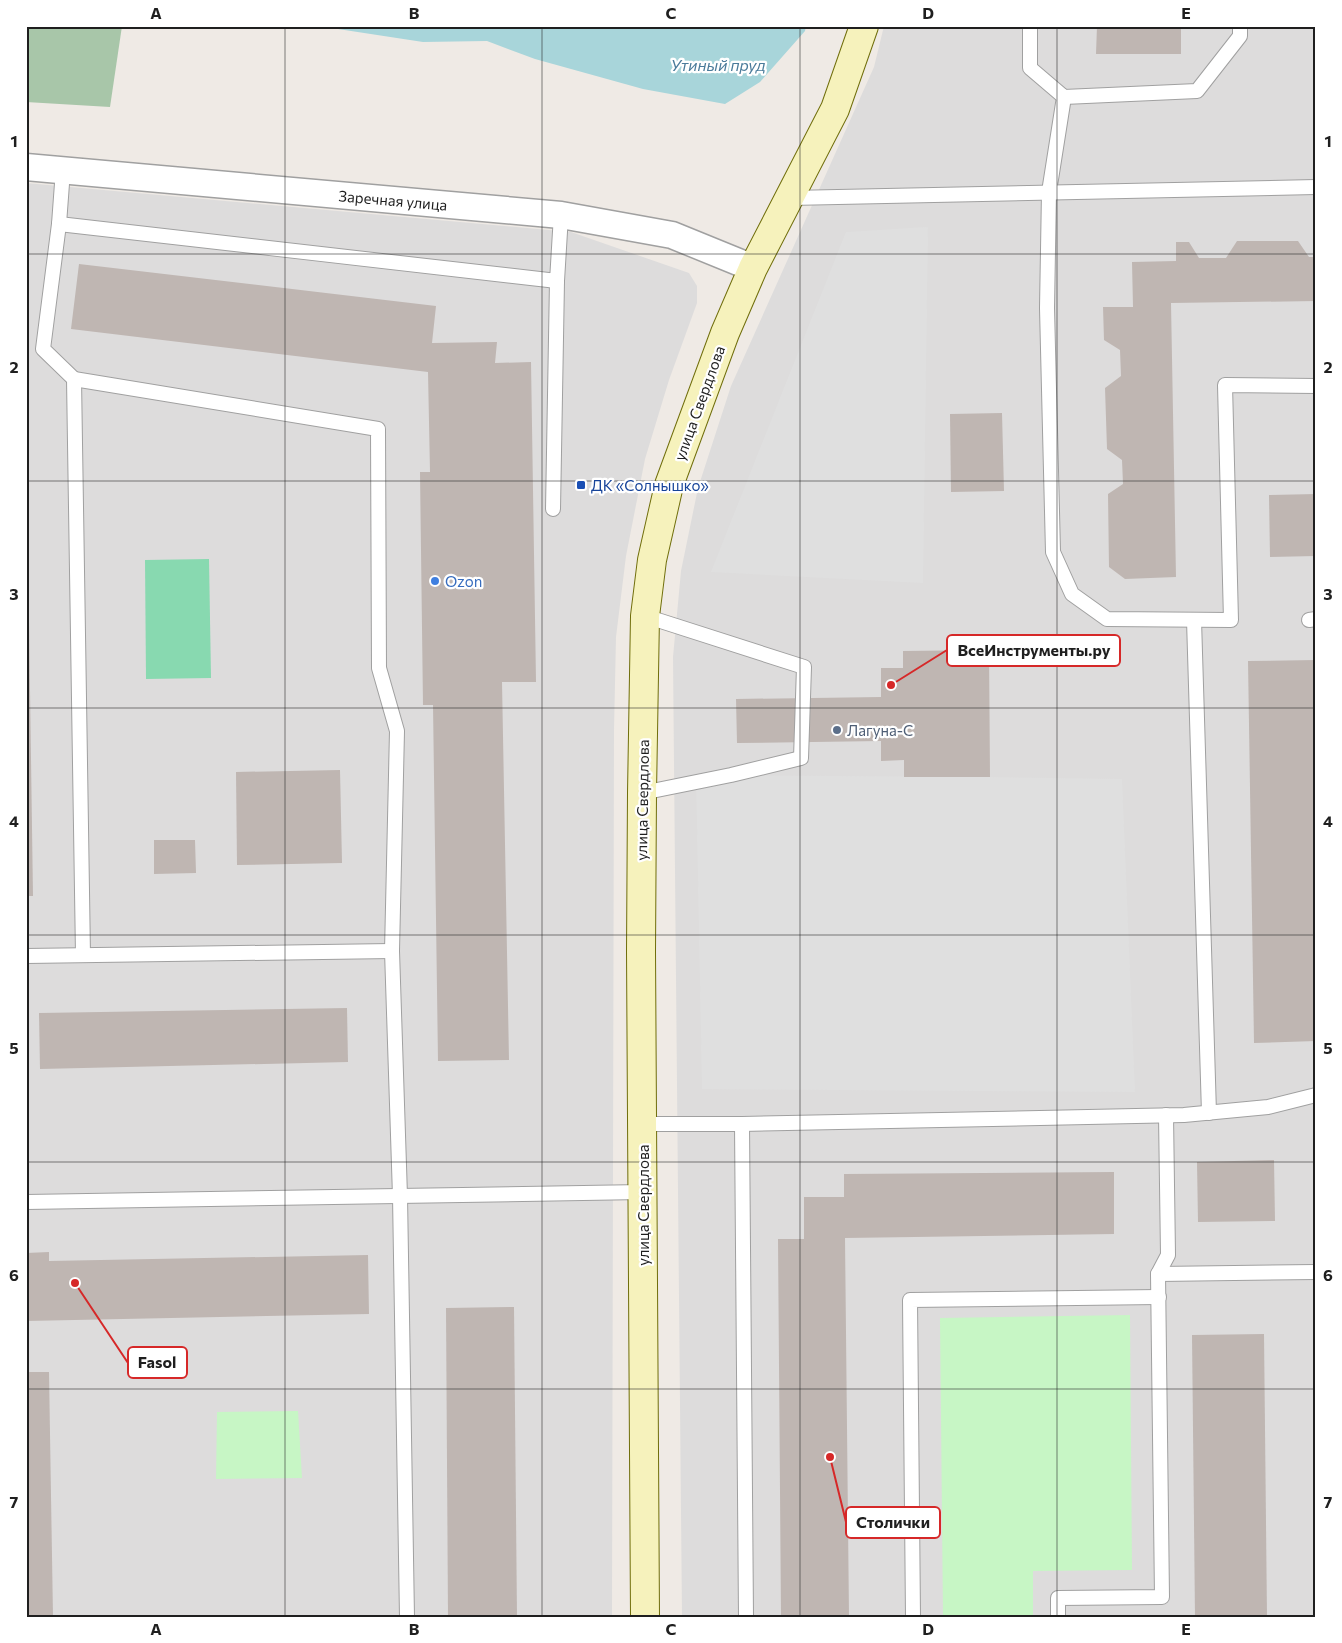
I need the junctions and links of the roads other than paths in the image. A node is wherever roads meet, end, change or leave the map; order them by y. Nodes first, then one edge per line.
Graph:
1 (864, 26) edge
2 (1030, 26) edge
3 (1240, 26) edge
4 (1064, 97) junction
5 (26, 167) edge
6 (63, 170) junction
7 (1316, 187) edge
8 (1049, 192) junction
9 (790, 198) junction
10 (561, 215) junction
11 (59, 224) junction
12 (753, 268) junction
13 (557, 281) junction
14 (74, 379) junction
15 (1316, 386) edge
16 (553, 509) dead end
17 (646, 616) junction
18 (1194, 620) junction
19 (642, 793) junction
20 (392, 951) junction
21 (83, 955) junction
22 (26, 956) edge
23 (1316, 1095) edge
24 (1208, 1113) junction
25 (1166, 1115) junction
26 (642, 1124) junction
27 (742, 1124) junction
28 (643, 1192) junction
29 (400, 1196) junction
30 (26, 1202) edge
31 (1316, 1272) edge
32 (1158, 1274) junction
33 (1159, 1297) junction
34 (407, 1617) edge
35 (645, 1617) edge
36 (746, 1617) edge
37 (913, 1617) edge
38 (1058, 1617) edge

1 - 9 main road, улица Свердлова
2 - 4 lane
3 - 4 lane
4 - 8 lane
5 - 6 street, Заречная улица
6 - 10 street, Заречная улица
6 - 11 lane
7 - 8 lane
8 - 9 lane
8 - 18 lane
9 - 12 main road, улица Свердлова
10 - 12 street, Заречная улица
10 - 13 lane
11 - 13 lane
11 - 14 lane
12 - 17 main road, улица Свердлова
13 - 16 lane
14 - 20 lane
14 - 21 lane
15 - 18 lane
17 - 19 main road, улица Свердлова
17 - 19 lane
18 - 24 lane
19 - 26 main road, улица Свердлова
20 - 21 lane
20 - 29 lane
21 - 22 lane
23 - 24 lane
24 - 25 lane
25 - 27 lane
25 - 32 lane
26 - 27 lane
26 - 28 main road, улица Свердлова
27 - 36 lane
28 - 29 lane
28 - 35 main road, улица Свердлова
29 - 30 lane
29 - 34 lane
31 - 32 lane
32 - 33 lane
33 - 37 lane
33 - 38 lane

